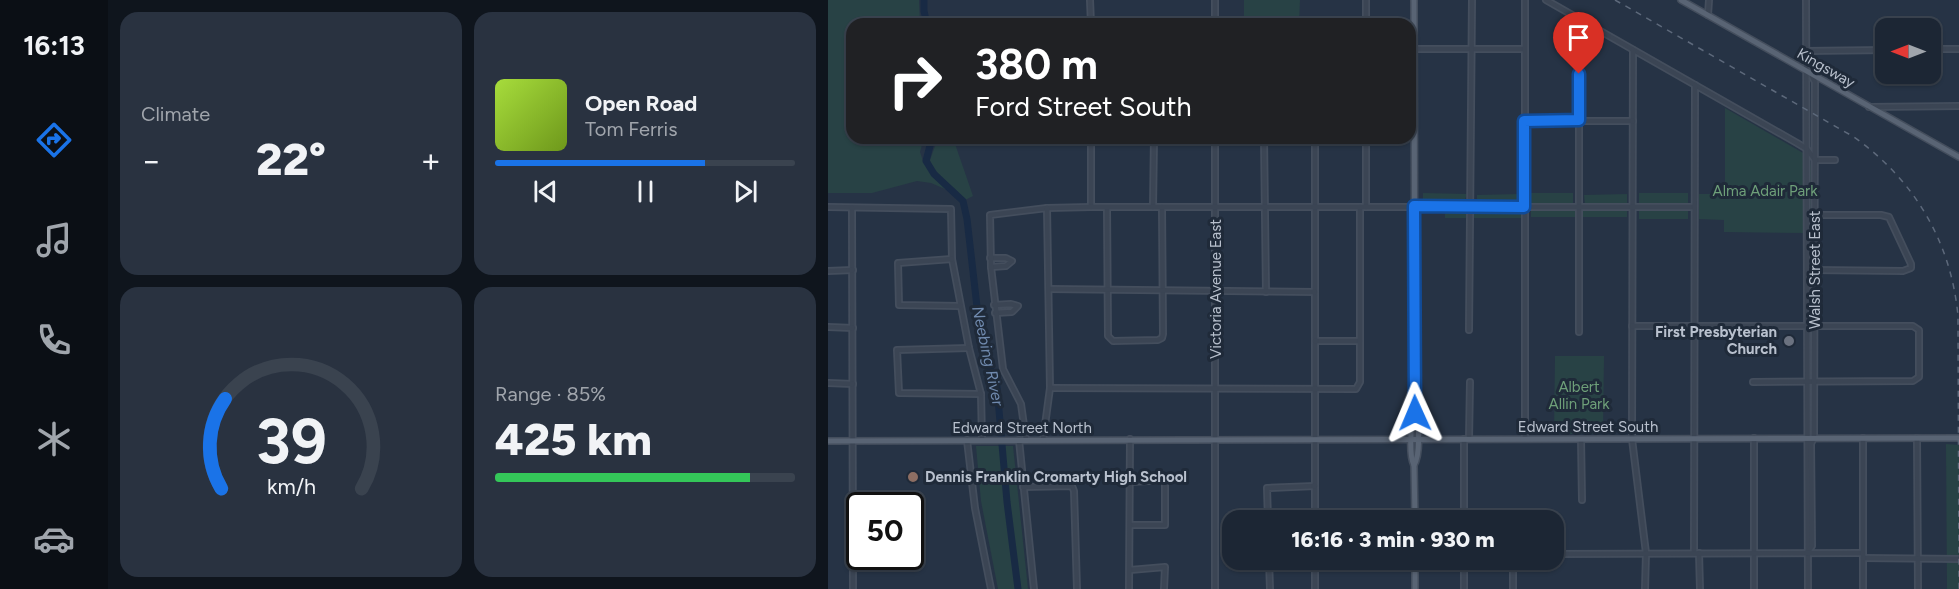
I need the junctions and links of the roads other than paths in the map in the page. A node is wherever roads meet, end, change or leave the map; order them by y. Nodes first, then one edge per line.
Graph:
1 (1090, 0) edge
2 (1215, 0) edge
3 (1366, 0) edge
4 (1414, 0) edge
5 (1472, 0) edge
6 (1525, 0) edge
7 (1546, 0) edge
8 (1682, 0) edge
9 (1708, 0) edge
10 (1806, 0) edge
11 (1708, 15) junction
12 (1091, 18) edge
13 (1215, 18) edge
14 (1366, 18) edge
15 (1414, 18) edge
16 (1579, 19) junction
17 (1524, 49) junction
18 (1959, 49) edge
19 (1416, 50) edge
20 (1471, 50) junction
21 (1633, 50) junction
22 (1875, 50) edge
23 (1941, 50) edge
24 (1806, 51) junction
25 (1806, 70) junction
26 (1695, 85) junction
27 (1959, 106) edge
28 (1869, 107) junction
29 (1579, 120) junction
30 (1633, 120) junction
31 (1524, 121) junction
32 (1091, 144) edge
33 (1154, 144) edge
34 (1215, 144) edge
35 (1264, 144) edge
36 (1315, 144) edge
37 (1366, 144) edge
38 (1413, 144) edge
39 (1807, 149) junction
40 (1959, 157) edge
41 (1815, 160) junction
42 (1835, 160) dead end
43 (1414, 206) junction
44 (828, 207) edge
45 (1091, 207) junction
46 (1153, 207) junction
47 (1162, 207) junction
48 (1215, 207) junction
49 (1265, 207) junction
50 (1314, 207) junction
51 (1363, 207) junction
52 (1470, 207) junction
53 (1524, 207) junction
54 (1578, 207) junction
55 (1633, 207) junction
56 (1694, 207) junction
57 (852, 208) junction
58 (1047, 208) junction
59 (1107, 208) junction
60 (1815, 215) junction
61 (990, 258) junction
62 (952, 259) junction
63 (991, 267) junction
64 (853, 270) junction
65 (1807, 270) junction
66 (1815, 270) junction
67 (828, 271) edge
68 (1049, 289) junction
69 (1108, 291) junction
70 (1266, 291) junction
71 (1162, 292) junction
72 (1215, 292) junction
73 (1315, 292) junction
74 (994, 305) junction
75 (960, 306) junction
76 (995, 313) junction
77 (1632, 326) junction
78 (1694, 326) junction
79 (1806, 326) junction
80 (1814, 326) junction
81 (828, 327) edge
82 (853, 328) junction
83 (1469, 330) dead end
84 (1579, 332) dead end
85 (1315, 341) junction
86 (1360, 341) junction
87 (969, 348) junction
88 (1806, 381) junction
89 (1814, 381) junction
90 (1470, 382) dead end
91 (1753, 382) dead end
92 (828, 383) edge
93 (853, 384) junction
94 (1050, 388) junction
95 (1216, 390) junction
96 (1316, 390) junction
97 (981, 394) junction
98 (1811, 437) junction
99 (1694, 438) junction
100 (1754, 438) junction
101 (1863, 438) junction
102 (1917, 438) junction
103 (1959, 438) edge
104 (1130, 439) junction
105 (1316, 439) junction
106 (1415, 439) junction
107 (1466, 439) junction
108 (1524, 439) junction
109 (1581, 439) junction
110 (1632, 439) junction
111 (967, 440) junction
112 (982, 440) junction
113 (1016, 440) junction
114 (1026, 440) junction
115 (1043, 440) junction
116 (1217, 440) junction
117 (828, 441) edge
118 (854, 441) junction
119 (1130, 482) junction
120 (1315, 486) junction
121 (1023, 487) junction
122 (1582, 500) dead end
123 (1268, 510) edge
124 (1315, 510) edge
125 (1415, 510) edge
126 (1464, 510) edge
127 (1130, 525) junction
128 (1697, 553) junction
129 (1753, 553) junction
130 (1807, 553) junction
131 (1564, 554) edge
132 (1646, 554) junction
133 (1863, 555) junction
134 (1918, 559) junction
135 (1959, 559) edge
136 (1130, 570) junction
137 (1269, 570) edge
138 (1315, 570) edge
139 (1415, 570) edge
140 (1464, 570) edge
141 (1513, 570) edge
142 (854, 589) edge
143 (991, 589) edge
144 (1034, 589) edge
145 (1077, 589) edge
146 (1130, 589) edge
147 (1164, 589) edge
148 (1215, 589) edge
149 (1270, 589) edge
150 (1315, 589) edge
151 (1415, 589) edge
152 (1464, 589) edge
153 (1513, 589) edge
154 (1645, 589) edge
155 (1700, 589) edge
156 (1754, 589) edge
157 (1808, 589) edge
158 (1863, 589) edge
159 (1918, 589) edge

1 - 12 street
2 - 13 street
3 - 14 street
4 - 15 main road
5 - 20 street
6 - 17 street
7 - 16 street
8 - 11 main road, Kingsway
9 - 11 street
10 - 24 street, Walsh Street East
11 - 25 main road, Kingsway
16 - 21 street
16 - 29 street
17 - 20 street
17 - 31 street
18 - 23 street
19 - 20 street
20 - 52 street
21 - 26 street
21 - 30 street
22 - 24 street
24 - 25 street, Walsh Street East
25 - 28 main road, Kingsway
25 - 39 street, Walsh Street East
25 - 41 street, Walsh Street East
26 - 39 street
26 - 56 street
27 - 28 street
28 - 40 main road, Kingsway
29 - 30 street
29 - 31 street
29 - 54 street
30 - 55 street
31 - 53 street
32 - 45 street
33 - 46 street
34 - 48 street, Victoria Avenue East
35 - 49 street
36 - 50 street
37 - 51 street
38 - 43 main road
39 - 41 street
39 - 65 street, Walsh Street East
41 - 42 street
41 - 60 street, Walsh Street East
43 - 51 street
43 - 52 street
43 - 106 main road
44 - 57 street
45 - 58 street
45 - 59 street
46 - 47 street
46 - 59 street
47 - 48 street
47 - 71 street
48 - 49 street
48 - 72 street, Victoria Avenue East
49 - 50 street
49 - 70 street
50 - 51 street
50 - 73 street
51 - 86 street
52 - 53 street
52 - 83 street
53 - 54 street
53 - 108 street
54 - 55 street
54 - 84 street
55 - 56 street
55 - 77 street
56 - 78 street
57 - 62 street
57 - 64 street
58 - 61 street
58 - 68 street
59 - 69 street
60 - 66 street, Walsh Street East
60 - 66 street
61 - 63 street
61 - 63 street
62 - 75 street
62 - 75 street
63 - 74 street
64 - 67 street
64 - 82 street
65 - 66 street
65 - 79 street, Walsh Street East
66 - 80 street, Walsh Street East
68 - 69 street
68 - 94 street
69 - 71 street
69 - 71 street
70 - 72 street
70 - 73 street
71 - 72 street
72 - 95 street, Victoria Avenue East
73 - 85 street
74 - 76 street
74 - 76 street
75 - 87 street
76 - 114 street
77 - 78 street
77 - 110 street
78 - 79 street
78 - 99 street
79 - 80 street
79 - 88 street, Walsh Street East
80 - 89 street, Walsh Street East
80 - 89 street
81 - 82 street
82 - 93 street
85 - 86 street
85 - 96 street
86 - 96 street
87 - 97 street
87 - 97 street
88 - 89 street
88 - 91 street
88 - 98 street, Walsh Street East
89 - 98 street, Walsh Street East
90 - 107 street
92 - 93 street
93 - 118 street
94 - 95 street
94 - 115 street
95 - 96 street
95 - 116 street, Victoria Avenue East
96 - 105 street
97 - 112 street
98 - 100 main road, Edward Street South
98 - 101 main road, Edward Street South
98 - 130 street
99 - 100 main road, Edward Street South
99 - 110 main road, Edward Street South
99 - 128 street
100 - 129 street
101 - 102 main road, Edward Street South
101 - 133 street
102 - 103 main road, Edward Street South
102 - 134 street
104 - 115 main road, Edward Street North
104 - 116 main road, Edward Street North
104 - 119 street
105 - 106 main road, Edward Street South
105 - 116 main road, Edward Street South
105 - 120 street
106 - 107 main road, Edward Street South
106 - 125 main road
107 - 108 main road, Edward Street South
107 - 126 street
108 - 109 main road, Edward Street South
109 - 110 main road, Edward Street South
109 - 122 street
110 - 132 street
111 - 112 main road, Edward Street North
111 - 118 main road, Edward Street North
111 - 143 street
112 - 113 main road, Edward Street North
113 - 114 main road, Edward Street North
113 - 121 street
114 - 115 main road, Edward Street North
116 - 148 street, Victoria Avenue East
117 - 118 main road, Edward Street North
118 - 142 street
119 - 127 street
119 - 127 street
120 - 123 street
120 - 124 street
121 - 144 street
121 - 145 street
127 - 136 street
128 - 129 street
128 - 132 street
128 - 155 street
129 - 130 street
129 - 156 street
130 - 133 street
130 - 157 street
131 - 132 street
132 - 154 street
133 - 134 street
133 - 158 street
134 - 135 street
134 - 159 street
136 - 146 street
136 - 147 street
137 - 149 street
138 - 150 street
139 - 151 main road
140 - 152 street
141 - 153 street

